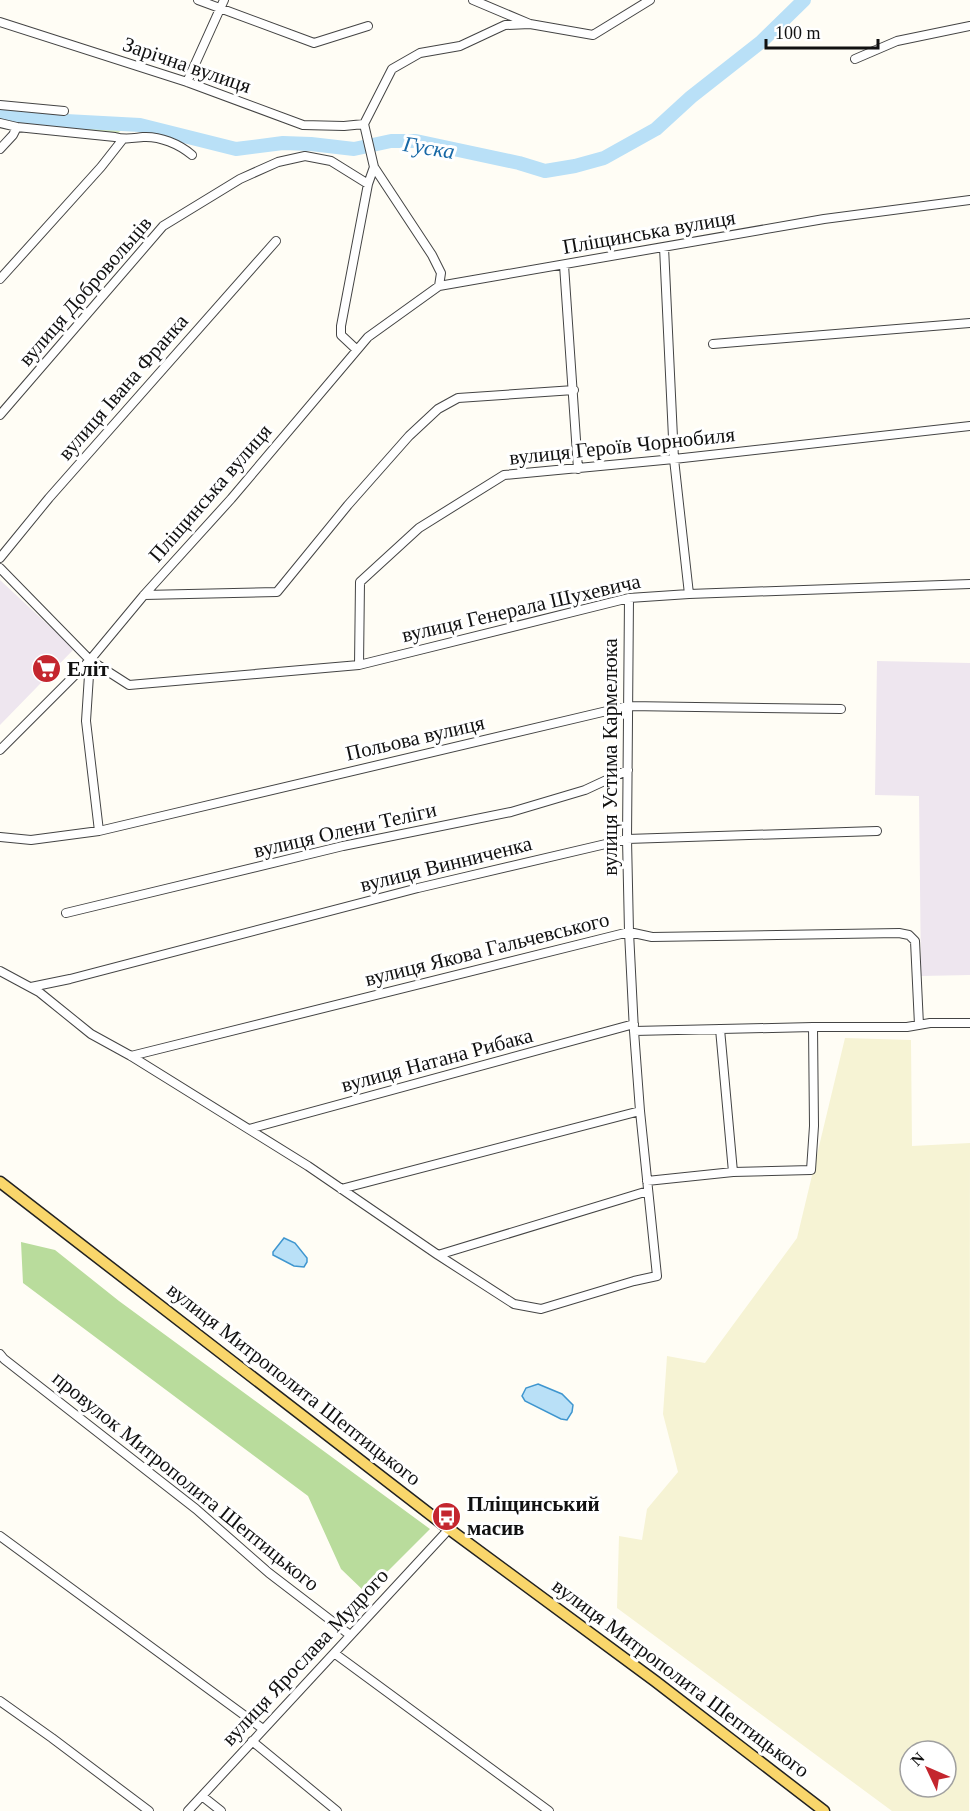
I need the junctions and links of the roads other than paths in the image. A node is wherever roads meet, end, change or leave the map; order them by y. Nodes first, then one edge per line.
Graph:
1 (198, 0) edge
2 (473, 0) edge
3 (650, 0) edge
4 (222, 4) edge
5 (0, 22) edge
6 (530, 24) junction
7 (368, 26) dead end
8 (970, 26) edge
9 (855, 59) dead end
10 (187, 82) junction
11 (0, 105) edge
12 (64, 111) dead end
13 (0, 123) edge
14 (364, 124) junction
15 (17, 127) junction
16 (123, 140) junction
17 (0, 149) edge
18 (192, 155) dead end
19 (374, 167) junction
20 (368, 183) junction
21 (970, 200) edge
22 (276, 241) dead end
23 (664, 247) junction
24 (564, 265) junction
25 (0, 279) edge
26 (439, 286) junction
27 (970, 322) edge
28 (713, 344) dead end
29 (357, 350) junction
30 (574, 390) junction
31 (0, 415) edge
32 (970, 426) edge
33 (674, 459) junction
34 (578, 469) junction
35 (0, 558) edge
36 (0, 568) edge
37 (970, 584) edge
38 (689, 594) junction
39 (144, 595) junction
40 (628, 598) junction
41 (90, 660) junction
42 (359, 665) junction
43 (628, 706) junction
44 (841, 709) dead end
45 (0, 750) edge
46 (628, 770) junction
47 (99, 831) junction
48 (877, 831) dead end
49 (0, 837) edge
50 (627, 839) junction
51 (66, 913) dead end
52 (629, 932) junction
53 (0, 971) edge
54 (31, 987) junction
55 (970, 1023) edge
56 (919, 1025) junction
57 (634, 1027) junction
58 (813, 1027) junction
59 (720, 1029) junction
60 (131, 1056) junction
61 (640, 1111) junction
62 (249, 1129) junction
63 (733, 1173) junction
64 (647, 1181) junction
65 (0, 1182) edge
66 (341, 1189) junction
67 (648, 1191) junction
68 (438, 1255) junction
69 (0, 1354) edge
70 (449, 1529) junction
71 (0, 1536) edge
72 (350, 1635) junction
73 (334, 1653) junction
74 (0, 1701) edge
75 (263, 1729) junction
76 (252, 1741) junction
77 (201, 1796) junction
78 (149, 1811) edge
79 (188, 1811) edge
80 (221, 1811) edge
81 (337, 1811) edge
82 (549, 1811) edge
83 (824, 1811) edge

1 - 4 street
2 - 6 street
3 - 6 street
4 - 7 street
4 - 10 street
5 - 10 street, Зарічна вулиця
6 - 14 street
8 - 9 street
10 - 14 street, Зарічна вулиця
11 - 12 street
13 - 15 street
14 - 19 street
15 - 16 street
15 - 17 street
16 - 18 street
16 - 25 street
19 - 20 street
19 - 26 street
20 - 29 street
20 - 31 street, вулиця Добровольців
21 - 23 street, Пліщинська вулиця
22 - 35 street, вулиця Івана Франка
23 - 24 street, Пліщинська вулиця
23 - 33 street
24 - 26 street, Пліщинська вулиця
24 - 30 street
26 - 29 street, Пліщинська вулиця
27 - 28 street
29 - 39 street, Пліщинська вулиця
30 - 34 street
30 - 39 street
32 - 33 street, вулиця Героїв Чорнобиля
33 - 34 street, вулиця Героїв Чорнобиля
33 - 38 street
34 - 42 street, вулиця Героїв Чорнобиля
36 - 41 street
37 - 38 street, вулиця Генерала Шухевича
38 - 40 street, вулиця Генерала Шухевича
39 - 41 street, Пліщинська вулиця
40 - 42 street, вулиця Генерала Шухевича
40 - 43 street, вулиця Устима Кармелюка
41 - 42 street, вулиця Генерала Шухевича
41 - 45 street, Пліщинська вулиця
41 - 47 street
43 - 44 street, Польова вулиця
43 - 46 street, вулиця Устима Кармелюка
43 - 47 street, Польова вулиця
46 - 50 street, вулиця Устима Кармелюка
46 - 51 street, вулиця Олени Теліги
47 - 49 street, Польова вулиця
48 - 50 street, вулиця Винниченка
50 - 52 street, вулиця Устима Кармелюка
50 - 54 street, вулиця Винниченка
52 - 56 street, вулиця Якова Гальчевського
52 - 57 street, вулиця Устима Кармелюка
52 - 60 street, вулиця Якова Гальчевського
53 - 54 street
54 - 60 street
55 - 56 street, вулиця Натана Рибака
56 - 58 street, вулиця Натана Рибака
57 - 59 street, вулиця Натана Рибака
57 - 61 street, вулиця Устима Кармелюка
57 - 62 street, вулиця Натана Рибака
58 - 59 street, вулиця Натана Рибака
58 - 63 street
59 - 63 street
60 - 62 street
61 - 64 street, вулиця Устима Кармелюка
61 - 66 street
62 - 66 street
63 - 64 street
64 - 67 street, вулиця Устима Кармелюка
65 - 70 main road, вулиця Митрополита Шептицького
66 - 68 street
67 - 68 street
67 - 68 street, вулиця Устима Кармелюка
69 - 72 street, провулок Митрополита Шептицького
70 - 72 street, вулиця Ярослава Мудрого
70 - 83 main road, вулиця Митрополита Шептицького
71 - 75 street
72 - 73 street, вулиця Ярослава Мудрого
73 - 75 street, вулиця Ярослава Мудрого
73 - 82 street
74 - 78 street
75 - 76 street, вулиця Ярослава Мудрого
76 - 77 street, вулиця Ярослава Мудрого
76 - 81 street
77 - 79 street, вулиця Ярослава Мудрого
77 - 80 street

